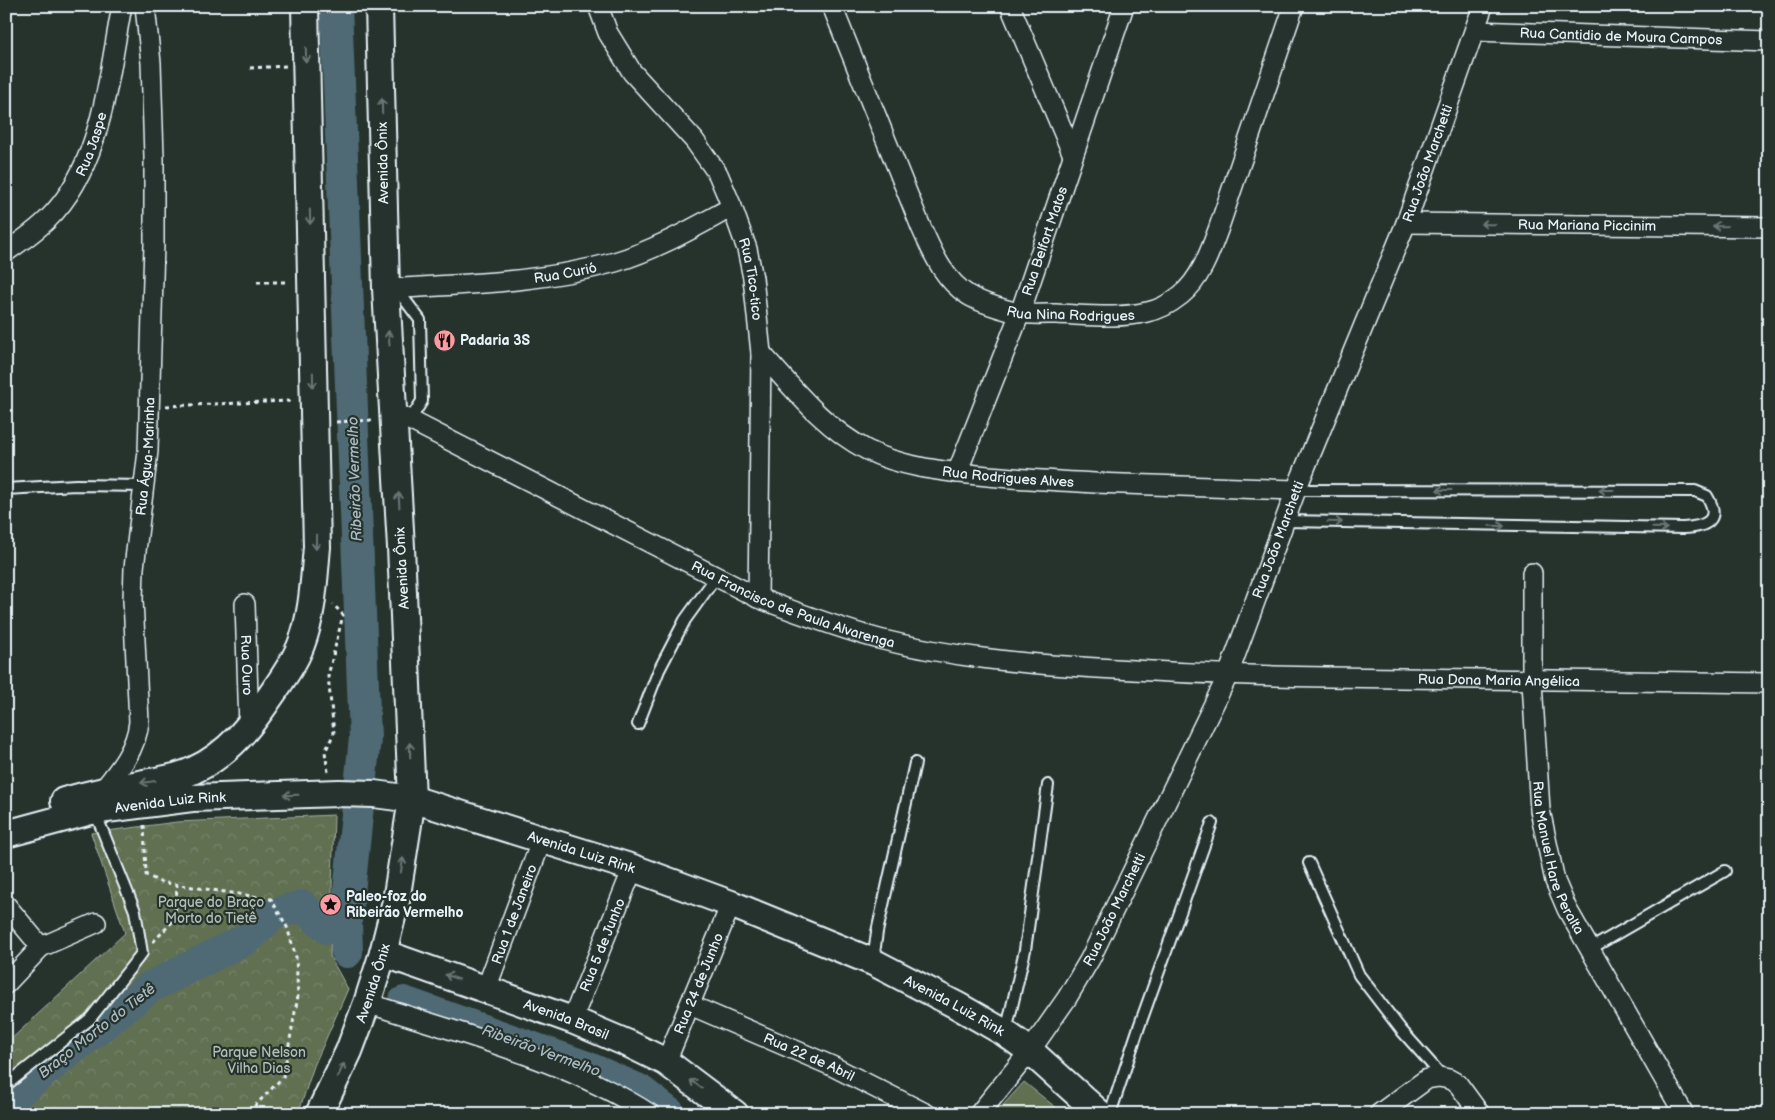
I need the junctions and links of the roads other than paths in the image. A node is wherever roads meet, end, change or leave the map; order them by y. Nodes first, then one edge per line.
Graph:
1 (122, 6) edge
2 (145, 6) edge
3 (305, 6) edge
4 (379, 6) edge
5 (598, 6) edge
6 (832, 6) edge
7 (1010, 6) edge
8 (1124, 6) edge
9 (1294, 6) edge
10 (1483, 6) edge
11 (1474, 31) junction
12 (1769, 41) edge
13 (1074, 155) junction
14 (732, 207) junction
15 (1406, 223) junction
16 (1769, 227) edge
17 (6, 252) edge
18 (391, 288) junction
19 (1020, 313) junction
20 (761, 353) junction
21 (392, 417) junction
22 (957, 473) junction
23 (144, 486) junction
24 (6, 489) edge
25 (1296, 490) junction
26 (1286, 521) junction
27 (1532, 573) dead end
28 (716, 577) junction
29 (758, 598) junction
30 (245, 604) dead end
31 (1228, 675) junction
32 (1532, 682) junction
33 (1769, 683) edge
34 (638, 724) dead end
35 (249, 726) junction
36 (915, 763) dead end
37 (1048, 785) dead end
38 (412, 799) junction
39 (98, 801) junction
40 (1212, 823) dead end
41 (6, 828) edge
42 (6, 834) edge
43 (542, 839) junction
44 (1308, 863) dead end
45 (633, 868) junction
46 (1725, 870) dead end
47 (731, 904) junction
48 (6, 905) edge
49 (96, 923) dead end
50 (41, 947) junction
51 (1590, 949) junction
52 (383, 953) junction
53 (873, 962) junction
54 (6, 984) edge
55 (486, 989) junction
56 (368, 1003) junction
57 (690, 1005) junction
58 (572, 1020) junction
59 (1005, 1033) junction
60 (1030, 1051) junction
61 (666, 1062) junction
62 (1436, 1078) junction
63 (6, 1084) edge
64 (319, 1114) edge
65 (650, 1114) edge
66 (735, 1114) edge
67 (927, 1114) edge
68 (979, 1114) edge
69 (1100, 1114) edge
70 (1110, 1114) edge
71 (1379, 1114) edge
72 (1480, 1114) edge
73 (1684, 1114) edge

1 - 17 street, Rua Jaspe
2 - 23 street, Rua Água-Marinha
3 -> 35 main road
18 -> 4 main road, Avenida Ônix
5 - 14 street, Rua Tico-tico
6 - 19 street, Rua Nina Rodrigues
7 - 13 street
8 - 13 street, Rua Belfort Matos
9 - 19 street, Rua Nina Rodrigues
10 - 11 street, Rua João Marchetti
11 - 12 street, Rua Cantidio de Moura Campos
11 - 15 street, Rua João Marchetti
13 - 19 street, Rua Belfort Matos
14 - 18 street, Rua Curió
14 - 20 street, Rua Tico-tico
16 -> 15 street, Rua Mariana Piccinim
15 - 25 street, Rua João Marchetti
18 - 21 main road, Avenida Ônix
19 - 22 street, Rua Belfort Matos
20 - 22 street, Rua Rodrigues Alves
20 - 29 street, Rua Tico-tico
21 - 28 street, Rua Francisco de Paula Alvarenga
38 -> 21 main road, Avenida Ônix
22 - 25 street, Rua Rodrigues Alves
23 - 24 lane
23 - 39 street, Rua Água-Marinha
25 - 26 street, Rua João Marchetti
26 -> 25 lane
26 - 31 street, Rua João Marchetti
27 - 32 street, Rua Manuel Hare Peralta
28 - 29 street, Rua Francisco de Paula Alvarenga
28 - 34 lane
29 - 31 street, Rua Francisco de Paula Alvarenga
30 - 35 street, Rua Ouro
31 - 32 street, Rua Dona Maria Angélica
31 - 60 street, Rua João Marchetti
32 - 33 street, Rua Dona Maria Angélica
32 - 51 street, Rua Manuel Hare Peralta
35 -> 39 main road
36 - 53 lane
37 - 59 lane
38 -> 39 main road, Avenida Luiz Rink
38 - 43 main road, Avenida Luiz Rink
52 -> 38 main road, Avenida Ônix
39 - 41 main road
39 - 42 main road, Avenida Luiz Rink
39 - 63 lane
40 - 70 lane
43 - 45 main road, Avenida Luiz Rink
43 - 55 street, Rua 1 de Janeiro
44 - 62 lane
45 - 47 main road, Avenida Luiz Rink
45 - 58 street, Rua 5 de Junho
46 - 51 lane
47 - 53 main road, Avenida Luiz Rink
47 - 57 street, Rua 24 de Junho
48 - 50 street
49 - 50 street
50 - 54 street
51 - 73 street, Rua Manuel Hare Peralta
55 -> 52 main road, Avenida Brasil
52 - 56 main road, Avenida Ônix
53 - 59 main road, Avenida Luiz Rink
55 - 58 main road, Avenida Brasil
64 -> 56 main road, Avenida Ônix
56 - 65 street
57 - 61 street, Rua 24 de Junho
57 - 67 street, Rua 22 de Abril
58 - 61 main road, Avenida Brasil
59 - 60 main road, Avenida Luiz Rink
60 - 68 street
60 - 69 main road, Avenida Luiz Rink
66 -> 61 main road, Avenida Brasil
62 - 71 street
62 - 72 street

